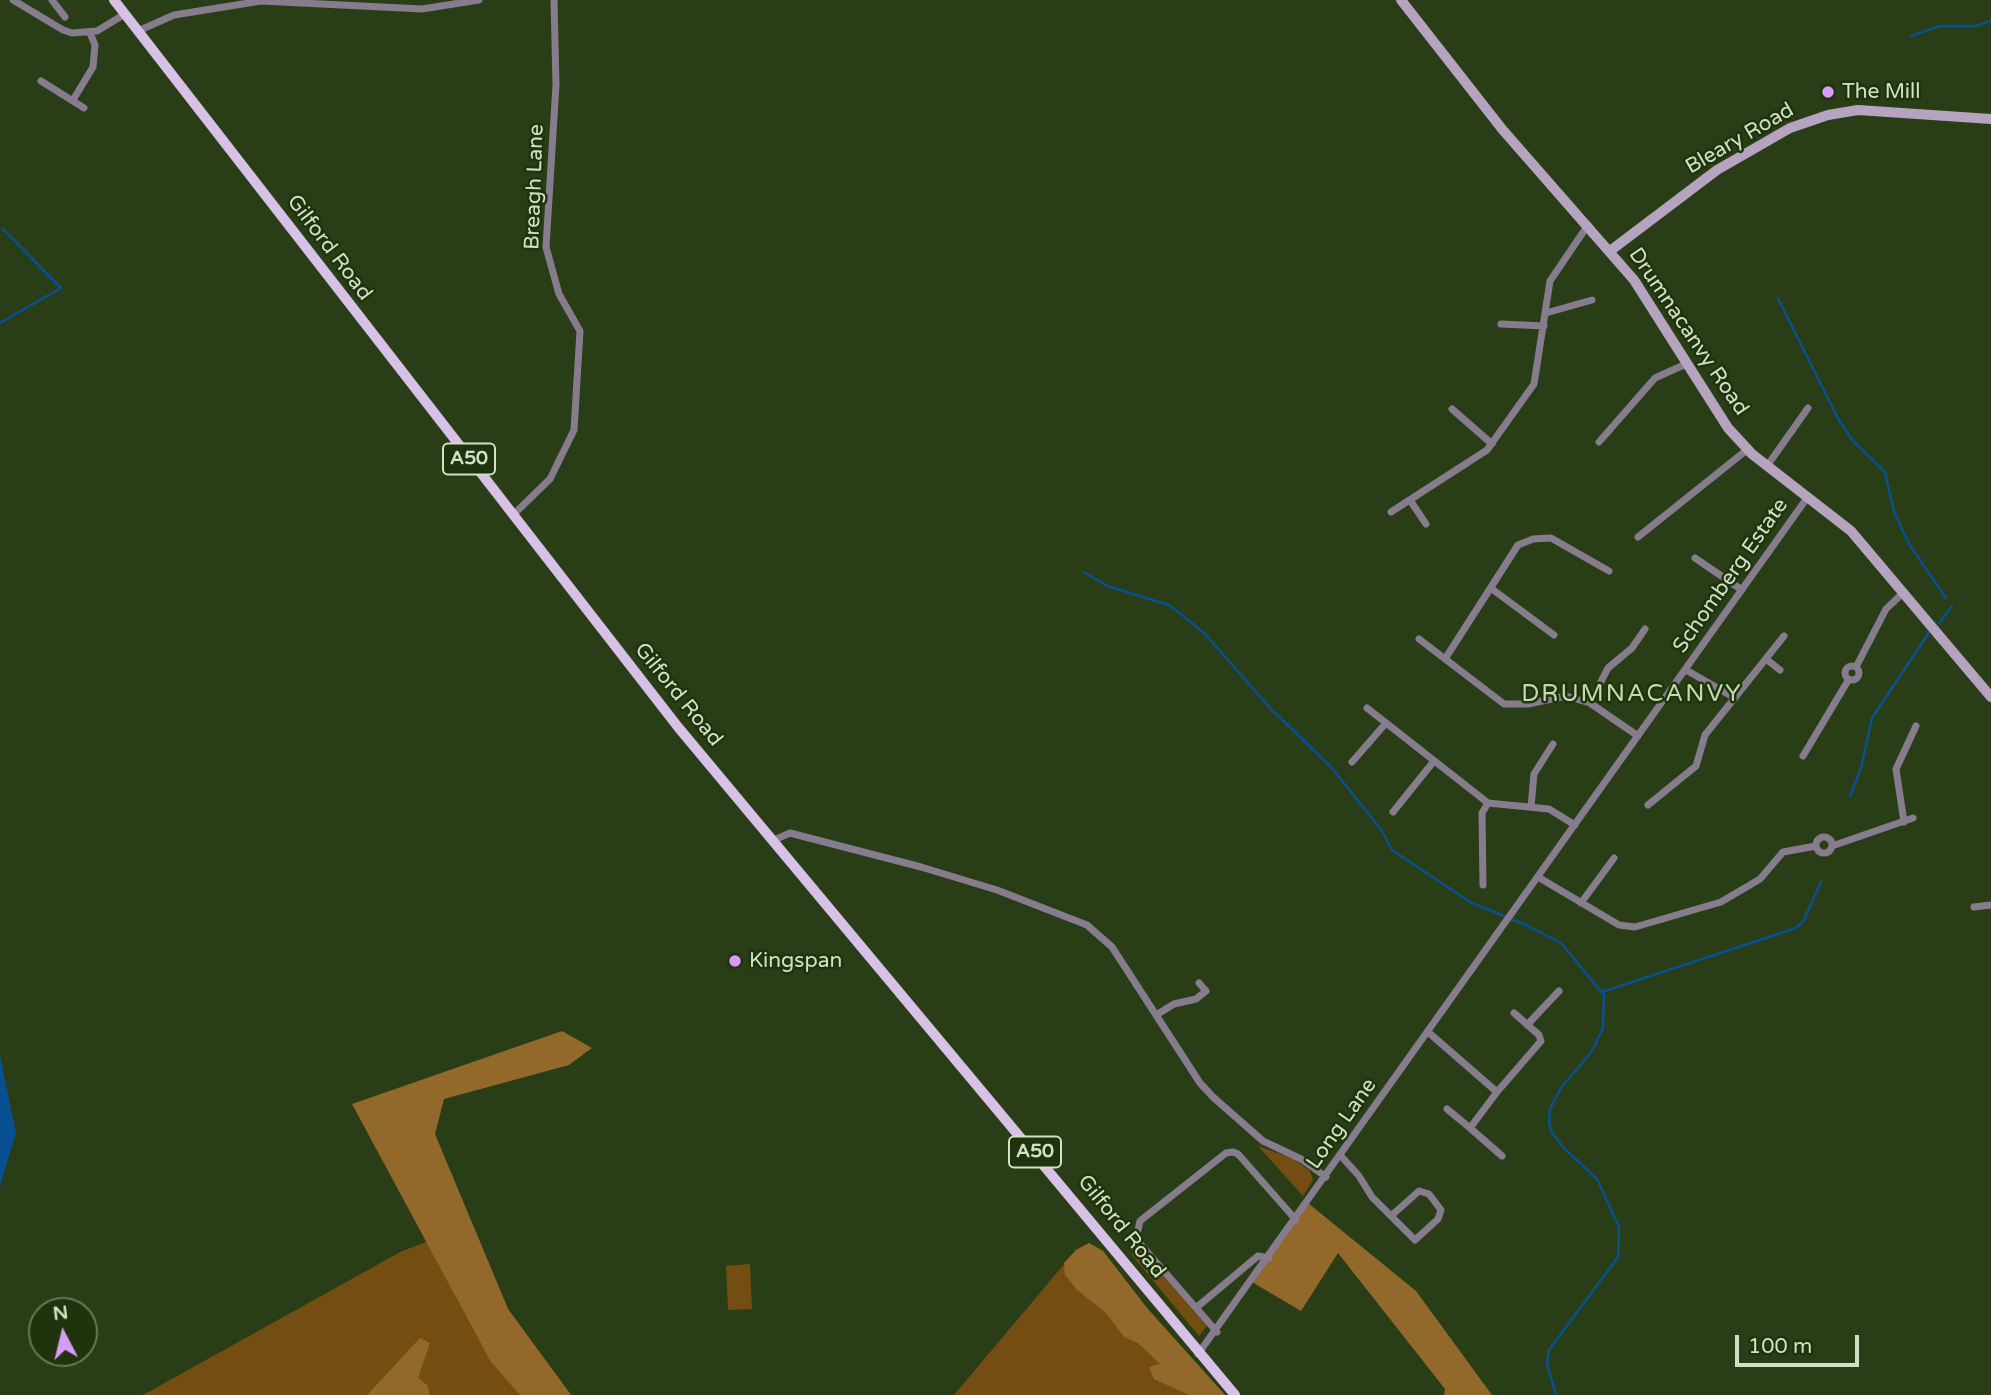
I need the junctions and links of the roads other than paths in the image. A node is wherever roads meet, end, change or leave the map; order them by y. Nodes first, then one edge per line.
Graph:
1 (13, 0) edge
2 (52, 0) edge
3 (114, 0) edge
4 (479, 0) edge
5 (554, 0) edge
6 (1401, 0) edge
7 (374, 3) edge
8 (125, 14) junction
9 (65, 17) dead end
10 (138, 31) junction
11 (90, 33) junction
12 (41, 81) dead end
13 (73, 100) junction
14 (84, 107) dead end
15 (1991, 119) edge
16 (1588, 225) junction
17 (1610, 251) junction
18 (1592, 300) dead end
19 (1546, 313) junction
20 (1502, 324) dead end
21 (1544, 326) junction
22 (1686, 364) junction
23 (1808, 408) dead end
24 (1452, 409) dead end
25 (1599, 442) dead end
26 (1492, 444) junction
27 (1748, 449) junction
28 (1767, 466) junction
29 (1807, 498) junction
30 (1410, 500) junction
31 (1391, 512) dead end
32 (513, 515) junction
33 (1426, 524) dead end
34 (1638, 537) dead end
35 (1695, 558) dead end
36 (1609, 571) dead end
37 (1492, 589) junction
38 (1742, 590) junction
39 (1904, 592) junction
40 (1645, 629) dead end
41 (1554, 635) dead end
42 (1784, 636) dead end
43 (1419, 639) dead end
44 (1445, 659) junction
45 (1766, 659) junction
46 (1686, 670) junction
47 (1780, 670) dead end
48 (1991, 697) edge
49 (1735, 698) junction
50 (1590, 703) junction
51 (1367, 708) dead end
52 (1386, 723) junction
53 (1916, 726) dead end
54 (1638, 736) junction
55 (1553, 744) dead end
56 (1803, 755) dead end
57 (1434, 761) junction
58 (1352, 762) dead end
59 (1488, 803) junction
60 (1647, 805) dead end
61 (1531, 807) junction
62 (1393, 811) dead end
63 (1913, 818) dead end
64 (1904, 822) junction
65 (1576, 825) junction
66 (772, 841) junction
67 (1816, 846) junction
68 (1832, 846) junction
69 (1614, 858) dead end
70 (1538, 877) junction
71 (1483, 885) dead end
72 (1581, 903) junction
73 (1991, 905) edge
74 (1974, 907) dead end
75 (1513, 914) joint
76 (1199, 983) dead end
77 (1206, 991) junction
78 (1559, 991) dead end
79 (1214, 998) dead end
80 (1514, 1013) dead end
81 (1156, 1015) junction
82 (1527, 1025) junction
83 (1428, 1032) junction
84 (1497, 1092) junction
85 (1447, 1109) dead end
86 (1470, 1128) junction
87 (1341, 1156) junction
88 (1502, 1156) dead end
89 (1326, 1177) junction
90 (1391, 1216) junction
91 (1296, 1220) junction
92 (1269, 1258) junction
93 (1197, 1307) junction
94 (1217, 1332) junction
95 (1198, 1354) junction
96 (1235, 1395) edge

1 - 11 street
2 - 9 street
3 - 8 main road, Gilford Road / A50
4 - 7 street
5 - 32 street, Breagh Lane
6 - 16 main road, Drumnacanvy Road
7 - 10 street
8 - 10 main road, Gilford Road / A50
8 - 11 street
10 - 32 main road, Gilford Road / A50
11 - 13 street
12 - 13 street
13 - 14 street
15 - 17 main road, Bleary Road
16 - 17 main road, Drumnacanvy Road
16 - 19 street
17 - 22 main road, Drumnacanvy Road
18 - 19 street
19 - 21 street
20 - 21 street
21 - 26 street
22 - 25 street
22 - 27 main road, Drumnacanvy Road
23 - 28 street
24 - 26 street
26 - 30 street
27 - 28 main road, Drumnacanvy Road
27 - 34 street
28 - 29 main road, Drumnacanvy Road
29 - 38 street, Schomberg Estate
29 - 39 main road, Drumnacanvy Road
30 - 31 street
30 - 33 street
32 - 66 main road, Gilford Road / A50
35 - 38 street
36 - 37 street
37 - 41 street
37 - 44 street
38 - 46 street, Schomberg Estate
39 - 48 main road, Drumnacanvy Road
39 - 56 street
40 - 50 street
42 - 45 street
43 - 44 street
44 - 50 street
45 - 47 street
45 - 49 street
46 - 49 street
46 - 54 street, Schomberg Estate
49 - 60 street
50 - 54 street
51 - 52 street
52 - 57 street
52 - 58 street
53 - 64 street
54 - 65 street, Schomberg Estate
55 - 61 street
57 - 59 street
57 - 62 street
59 - 61 street
59 - 71 street
61 - 65 street
63 - 64 street
64 - 68 street
65 - 70 street, Schomberg Estate
66 - 81 street
66 - 95 main road, Gilford Road / A50
67 - 68 street
67 - 68 street
67 - 72 street
69 - 72 street
70 - 72 street
70 - 75 street, Schomberg Estate
73 - 74 street
75 - 83 street, Long Lane
76 - 77 street
77 - 79 street
77 - 81 street
78 - 82 street
80 - 82 street
81 - 89 street
82 - 84 street
83 - 84 street
83 - 87 street, Long Lane
84 - 86 street
85 - 86 street
86 - 88 street
87 - 89 street, Long Lane
87 - 90 street
89 - 91 street, Long Lane
90 - 90 street
91 - 92 street, Long Lane
91 - 93 street
92 - 93 street
92 - 94 street, Long Lane
93 - 94 street
94 - 95 street, Long Lane
95 - 96 main road, Gilford Road / A50

